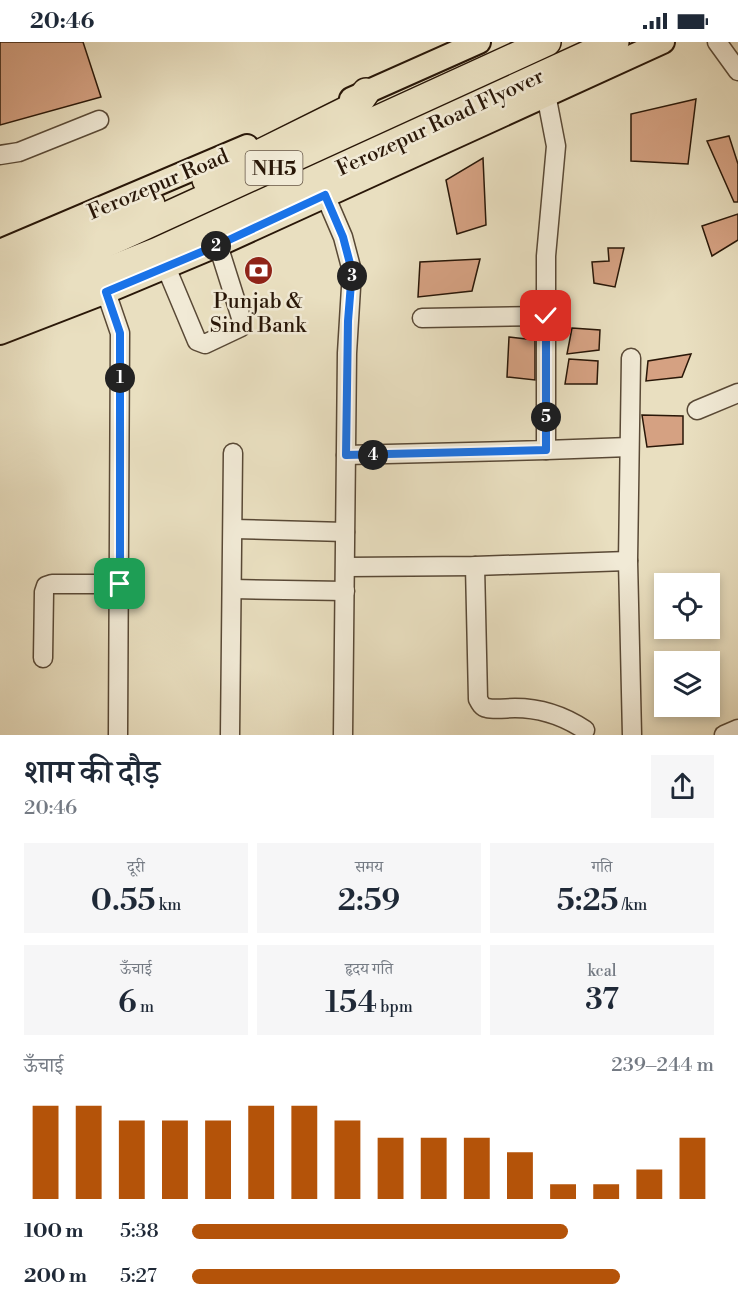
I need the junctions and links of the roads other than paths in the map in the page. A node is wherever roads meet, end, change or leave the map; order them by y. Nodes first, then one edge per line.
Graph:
1 (479, 42) edge
2 (547, 42) edge
3 (615, 42) edge
4 (663, 42) edge
5 (717, 42) edge
6 (737, 42) edge
7 (448, 48) edge
8 (738, 64) edge
9 (738, 72) edge
10 (366, 92) junction
11 (546, 94) junction
12 (99, 120) dead end
13 (0, 156) edge
14 (325, 195) junction
15 (218, 245) junction
16 (0, 251) edge
17 (0, 267) edge
18 (166, 267) junction
19 (0, 292) edge
20 (106, 292) junction
21 (0, 314) edge
22 (546, 316) junction
23 (422, 318) dead end
24 (0, 333) edge
25 (631, 358) dead end
26 (738, 393) edge
27 (697, 410) dead end
28 (629, 447) junction
29 (546, 450) junction
30 (233, 453) dead end
31 (346, 455) junction
32 (233, 529) junction
33 (345, 532) junction
34 (627, 561) junction
35 (475, 566) junction
36 (346, 567) junction
37 (120, 584) junction
38 (232, 589) junction
39 (345, 591) junction
40 (43, 658) dead end
41 (583, 733) edge
42 (118, 735) edge
43 (230, 735) edge
44 (343, 735) edge
45 (632, 735) edge

1 - 7 main road, Ferozepur Road
2 - 19 highway, Ferozepur Road Flyover / NH5
3 - 21 highway, Ferozepur Road Flyover / NH5
4 - 11 main road
5 - 9 street
6 - 8 street
7 - 10 main road, Ferozepur Road
10 - 16 main road, Ferozepur Road
10 - 17 highway
11 - 14 main road
11 - 22 street
12 - 13 street
14 - 15 main road
14 - 31 street
15 - 18 main road
15 - 18 street
18 - 20 main road
20 - 24 main road
20 - 37 street
22 - 23 street
22 - 29 street
25 - 28 street
26 - 27 street
28 - 29 street
28 - 34 street
29 - 31 street
30 - 32 street
31 - 33 street
32 - 33 street
32 - 38 street
33 - 36 street
34 - 35 street
34 - 45 street
35 - 36 street
35 - 41 street
36 - 39 street
37 - 40 street
37 - 42 street
38 - 39 street
38 - 43 street
39 - 44 street

